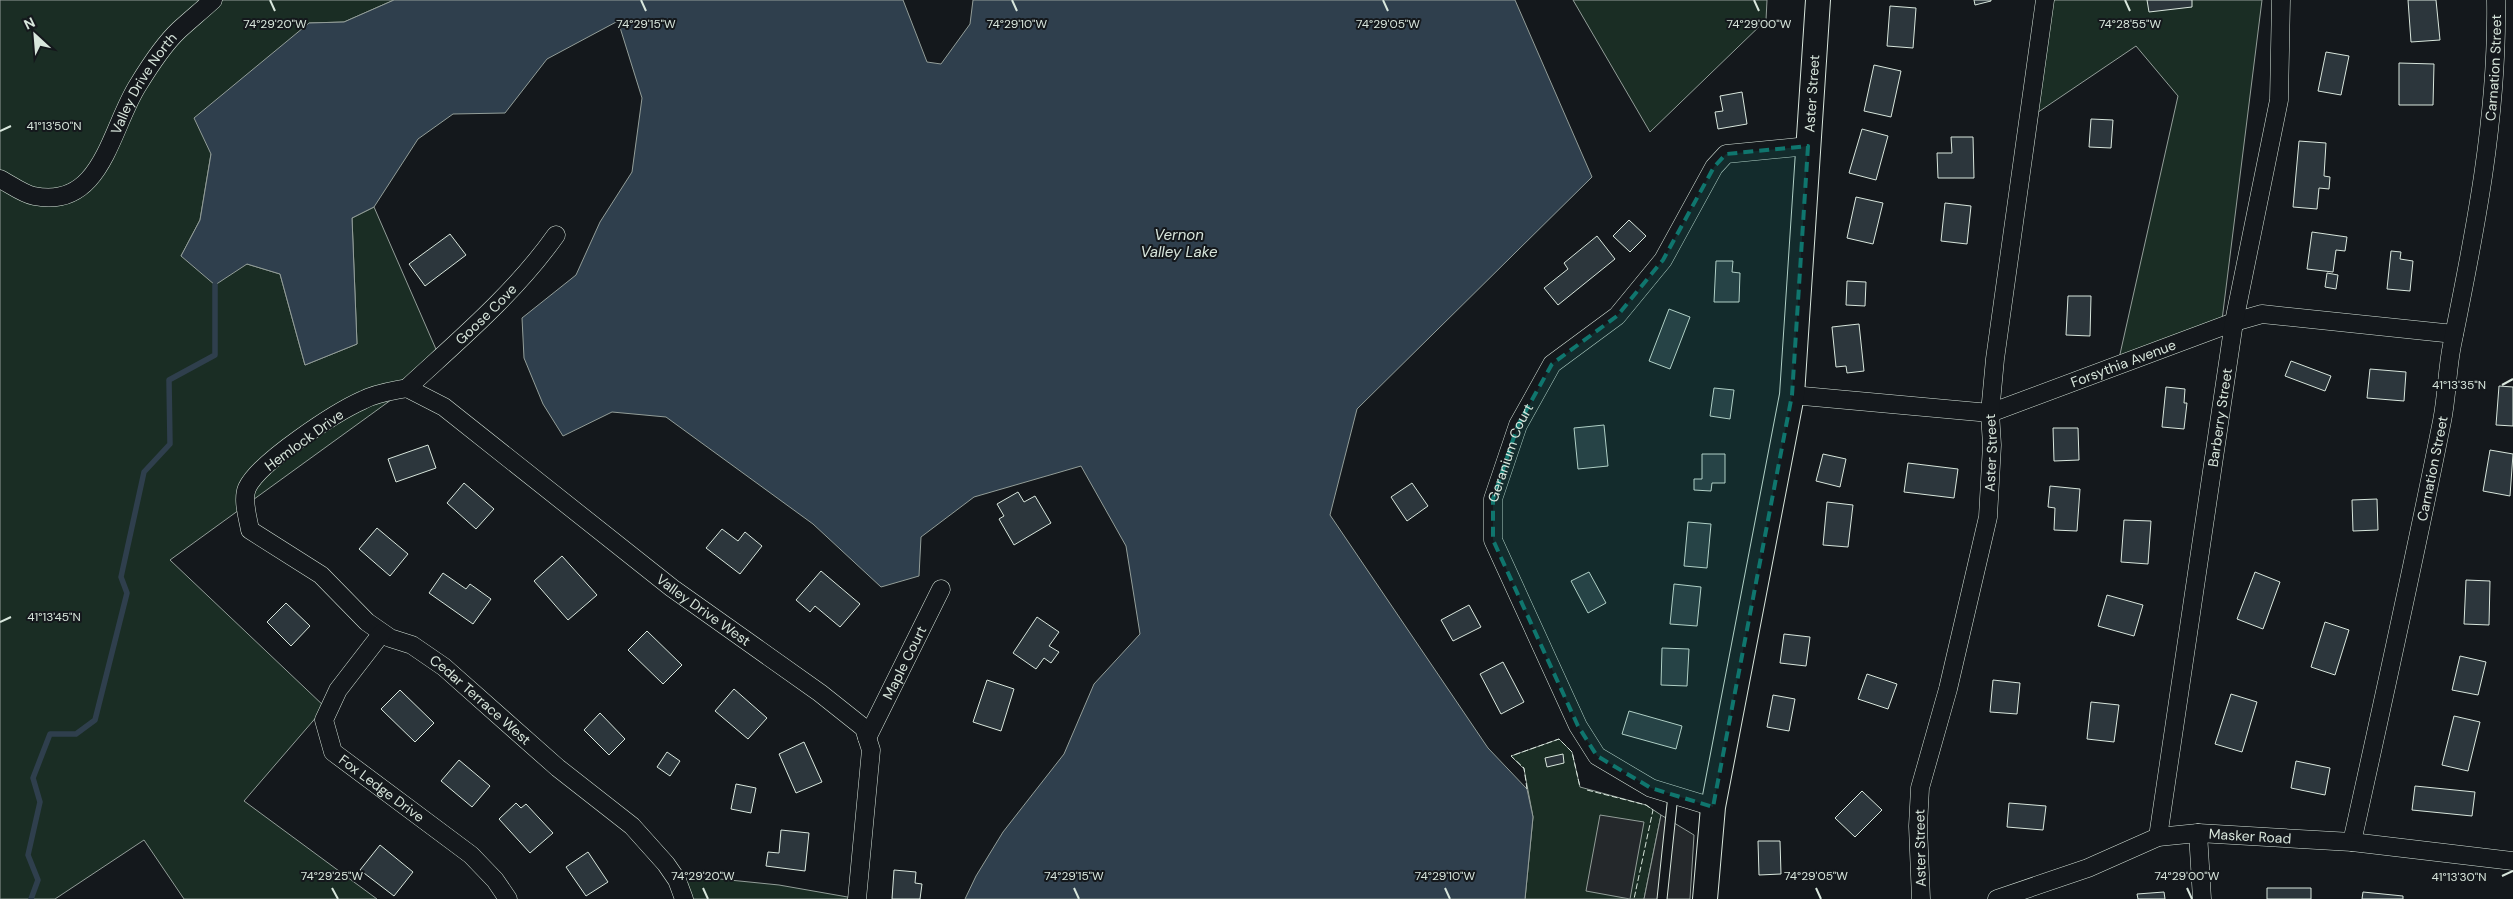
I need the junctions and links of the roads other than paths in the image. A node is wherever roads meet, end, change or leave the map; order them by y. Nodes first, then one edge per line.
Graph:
1 (213, 0) edge
2 (1818, 0) edge
3 (2044, 0) edge
4 (2281, 0) edge
5 (2496, 0) edge
6 (1808, 146) junction
7 (0, 179) edge
8 (556, 235) dead end
9 (2234, 322) junction
10 (2454, 334) junction
11 (407, 388) junction
12 (1792, 396) junction
13 (1990, 413) junction
14 (250, 530) joint
15 (941, 589) dead end
16 (382, 633) junction
17 (867, 738) junction
18 (1672, 795) junction
19 (1714, 807) junction
20 (2198, 833) junction
21 (2158, 837) junction
22 (2352, 842) junction
23 (2513, 861) edge
24 (508, 899) edge
25 (684, 899) edge
26 (857, 899) edge
27 (1662, 899) edge
28 (1705, 899) edge
29 (1921, 899) edge
30 (1997, 899) edge
31 (2202, 899) edge

1 - 7 street, Valley Drive North
2 - 6 street, Aster Street
3 - 13 street, Aster Street
4 - 9 street, Barberry Street
5 - 10 street, Carnation Street
6 - 12 street, Aster Street
6 - 18 street, Geranium Court
8 - 11 street, Goose Cove
9 - 10 street, Forsythia Avenue
9 - 13 street, Forsythia Avenue
9 - 21 street, Barberry Street
10 - 22 street, Carnation Street
11 - 14 street, Hemlock Drive
11 - 17 street, Valley Drive West
12 - 13 street, Forsythia Avenue
12 - 19 street, Aster Street
13 - 29 street, Aster Street
14 - 16 street, Cedar Terrace West
15 - 17 street, Maple Court
16 - 24 street, Fox Ledge Drive
16 - 25 street, Cedar Terrace West
17 - 26 street
18 - 19 street, Geranium Court
18 - 27 lane
19 - 28 street, Aster Street
20 - 21 street, Masker Road
20 - 22 street, Masker Road
20 - 31 street
21 - 30 street, Masker Road
22 - 23 street, Masker Road

